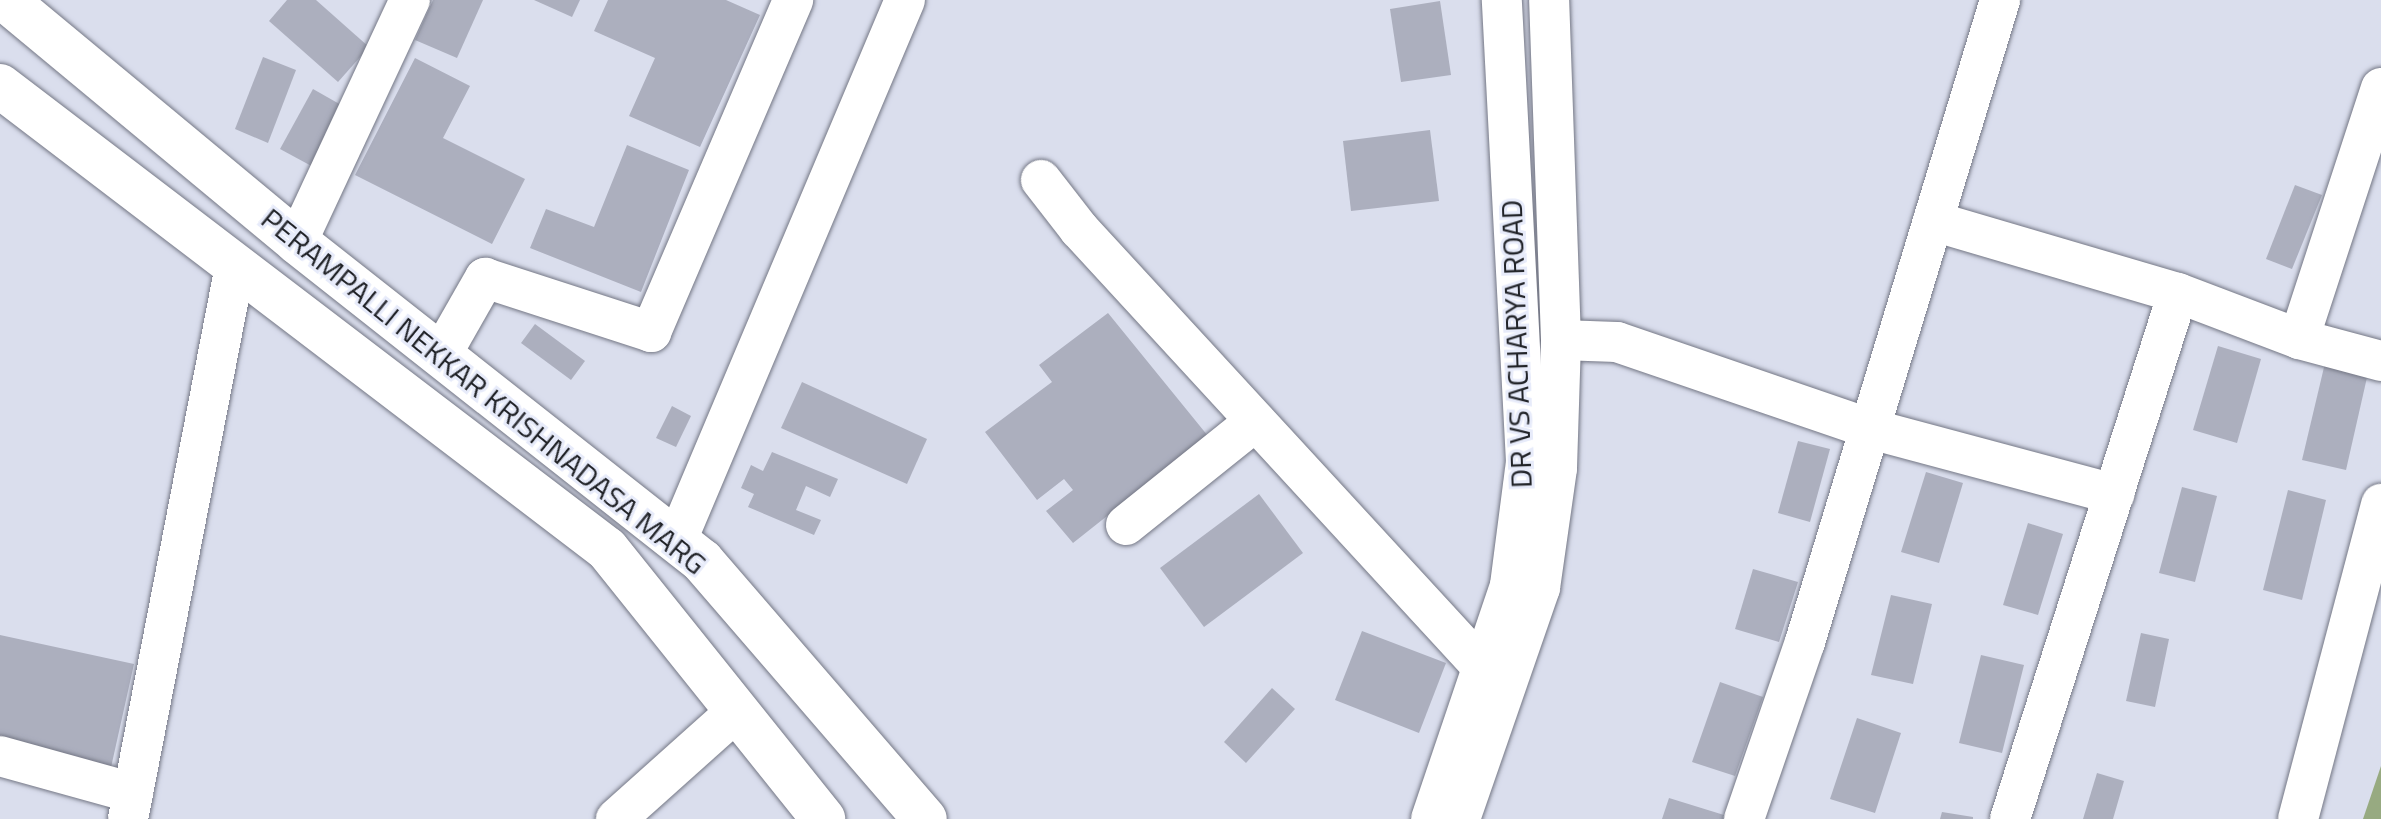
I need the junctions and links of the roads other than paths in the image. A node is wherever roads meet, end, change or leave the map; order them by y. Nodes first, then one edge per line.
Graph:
1 (6, 0) edge
2 (410, 0) edge
3 (793, 0) edge
4 (905, 0) edge
5 (1502, 0) edge
6 (1549, 0) edge
7 (2000, 0) edge
8 (0, 86) edge
9 (2381, 88) edge
10 (1041, 180) dead end
11 (1933, 221) junction
12 (297, 242) junction
13 (235, 266) junction
14 (2178, 293) junction
15 (2299, 339) junction
16 (1561, 340) junction
17 (441, 355) junction
18 (2381, 361) edge
19 (1256, 421) junction
20 (1871, 429) junction
21 (2114, 494) junction
22 (2381, 504) edge
23 (1126, 525) dead end
24 (677, 540) junction
25 (1483, 668) junction
26 (737, 711) junction
27 (0, 756) edge
28 (131, 806) edge
29 (616, 819) edge
30 (823, 819) edge
31 (925, 819) edge
32 (1431, 819) edge
33 (1460, 819) edge
34 (1744, 819) edge
35 (2010, 819) edge
36 (2298, 819) edge

1 - 12 main road, PERAMPALLI NEKKAR KRISHNADASA MARG
2 - 12 street
3 - 17 street
4 - 24 street
5 - 25 street, DR VS ACHARYA ROAD
6 - 16 street, DR VS ACHARYA ROAD
7 - 11 street
8 - 13 main road, PERAMPALLI NEKKAR KRISHNADASA MARG
9 - 15 street
10 - 19 street
11 - 14 street
11 - 20 street
12 - 17 main road, PERAMPALLI NEKKAR KRISHNADASA MARG
13 - 26 main road, PERAMPALLI NEKKAR KRISHNADASA MARG
13 - 28 street
14 - 15 street
14 - 21 street
15 - 18 street
16 - 20 street
16 - 33 street, DR VS ACHARYA ROAD
17 - 24 main road, PERAMPALLI NEKKAR KRISHNADASA MARG
19 - 23 street
19 - 25 street
20 - 21 street
20 - 34 street
21 - 35 street
22 - 36 street
24 - 31 main road, PERAMPALLI NEKKAR KRISHNADASA MARG
25 - 32 street, DR VS ACHARYA ROAD
26 - 29 street
26 - 30 main road, PERAMPALLI NEKKAR KRISHNADASA MARG
27 - 28 street

